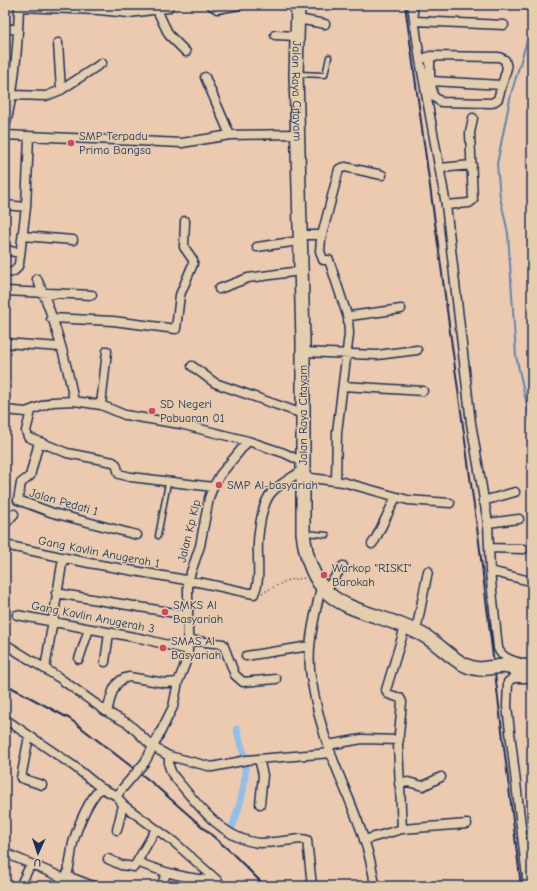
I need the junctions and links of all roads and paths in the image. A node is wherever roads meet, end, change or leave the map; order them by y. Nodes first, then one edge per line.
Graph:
1 (212, 5) edge
2 (240, 5) edge
3 (292, 5) edge
4 (298, 5) edge
5 (412, 5) edge
6 (19, 6) edge
7 (100, 7) edge
8 (156, 7) edge
9 (168, 8) dead end
10 (298, 19) junction
11 (415, 21) junction
12 (325, 24) dead end
13 (504, 25) dead end
14 (5, 28) edge
15 (18, 30) junction
16 (275, 35) dead end
17 (297, 36) junction
18 (58, 43) dead end
19 (186, 52) dead end
20 (430, 56) junction
21 (329, 57) dead end
22 (420, 60) junction
23 (102, 63) dead end
24 (296, 74) junction
25 (205, 77) dead end
26 (431, 81) junction
27 (502, 85) junction
28 (61, 90) junction
29 (8, 95) edge
30 (473, 118) dead end
31 (5, 128) edge
32 (297, 134) junction
33 (5, 135) edge
34 (230, 135) junction
35 (29, 136) junction
36 (472, 165) junction
37 (440, 168) junction
38 (382, 175) dead end
39 (5, 205) edge
40 (446, 205) junction
41 (26, 207) junction
42 (185, 221) dead end
43 (322, 235) junction
44 (23, 236) junction
45 (299, 238) junction
46 (74, 240) dead end
47 (257, 247) dead end
48 (5, 250) edge
49 (20, 253) junction
50 (300, 271) junction
51 (5, 276) edge
52 (37, 279) dead end
53 (219, 289) dead end
54 (5, 291) edge
55 (44, 293) junction
56 (92, 295) dead end
57 (401, 309) dead end
58 (51, 318) junction
59 (348, 318) junction
60 (5, 343) edge
61 (60, 347) junction
62 (417, 350) dead end
63 (107, 351) dead end
64 (303, 352) junction
65 (347, 354) junction
66 (192, 366) dead end
67 (343, 386) junction
68 (423, 391) dead end
69 (74, 401) junction
70 (101, 405) junction
71 (5, 410) edge
72 (31, 411) junction
73 (303, 414) junction
74 (248, 441) junction
75 (39, 442) junction
76 (303, 470) junction
77 (336, 481) junction
78 (168, 483) junction
79 (213, 487) junction
80 (516, 492) dead end
81 (396, 498) junction
82 (483, 501) junction
83 (450, 503) dead end
84 (14, 514) dead end
85 (519, 519) dead end
86 (488, 523) junction
87 (5, 524) edge
88 (303, 533) junction
89 (136, 534) dead end
90 (327, 534) dead end
91 (158, 536) dead end
92 (372, 544) dead end
93 (5, 545) edge
94 (489, 548) junction
95 (524, 549) dead end
96 (63, 558) junction
97 (343, 566) dead end
98 (428, 571) dead end
99 (490, 572) junction
100 (188, 581) junction
101 (530, 581) dead end
102 (321, 585) junction
103 (56, 592) junction
104 (254, 594) junction
105 (17, 615) dead end
106 (187, 615) junction
107 (52, 622) junction
108 (89, 629) junction
109 (411, 629) junction
110 (109, 633) junction
111 (188, 640) junction
112 (5, 644) edge
113 (310, 646) junction
114 (188, 650) junction
115 (246, 656) dead end
116 (79, 659) dead end
117 (105, 662) dead end
118 (532, 666) edge
119 (44, 669) junction
120 (532, 671) edge
121 (532, 678) edge
122 (276, 679) dead end
123 (178, 682) junction
124 (107, 712) junction
125 (5, 719) edge
126 (29, 736) junction
127 (399, 740) junction
128 (153, 747) junction
129 (329, 749) junction
130 (169, 756) junction
131 (259, 759) junction
132 (441, 777) dead end
133 (399, 784) junction
134 (42, 785) dead end
135 (100, 788) junction
136 (119, 793) junction
137 (260, 804) dead end
138 (123, 805) junction
139 (467, 824) dead end
140 (156, 828) junction
141 (402, 829) junction
142 (117, 830) dead end
143 (364, 840) junction
144 (5, 853) edge
145 (108, 859) dead end
146 (137, 862) junction
147 (31, 864) junction
148 (166, 874) junction
149 (65, 880) edge
150 (219, 883) edge
151 (20, 886) edge
152 (93, 886) edge
153 (161, 886) edge
154 (312, 886) edge
155 (375, 886) edge
156 (528, 886) edge

1 - 2 street
3 - 4 street
4 - 10 main road, Jalan Raya Citayam
5 - 11 street
6 - 7 street
6 - 15 street
7 - 8 street
8 - 9 street
8 - 19 street
10 - 12 street
10 - 17 main road, Jalan Raya Citayam
11 - 13 street
11 - 22 street
14 - 15 street
15 - 29 street
16 - 17 street
17 - 24 main road, Jalan Raya Citayam
18 - 28 street
20 - 22 street
20 - 26 street
20 - 27 street
21 - 24 lane
22 - 37 street
23 - 28 street
24 - 32 main road, Jalan Raya Citayam
25 - 34 street
26 - 27 street
26 - 27 street
28 - 29 street
29 - 31 street
30 - 36 street
32 - 34 street
32 - 45 main road, Jalan Raya Citayam
33 - 35 street
34 - 35 street
35 - 41 street
36 - 37 street
36 - 40 street
37 - 40 street
38 - 43 street
39 - 41 street
40 - 82 street
41 - 44 street
42 - 58 street
43 - 45 street
43 - 59 street
44 - 46 street
44 - 49 street
45 - 47 street
45 - 50 main road, Jalan Raya Citayam
48 - 49 street
49 - 51 street
50 - 53 street
50 - 64 main road, Jalan Raya Citayam
52 - 55 street
54 - 55 street
55 - 56 street
55 - 58 street
57 - 59 street
58 - 61 street
59 - 65 street
60 - 61 street
61 - 69 street
62 - 65 street
63 - 70 street
64 - 65 street
64 - 73 main road, Jalan Raya Citayam
65 - 67 street
66 - 73 street
67 - 68 street
67 - 77 street
69 - 70 street
69 - 72 street
70 - 74 street
71 - 72 street
72 - 75 street
73 - 76 main road, Jalan Raya Citayam
74 - 76 street
74 - 79 street, Jalan Kp Klp
75 - 78 street
75 - 89 street, Jalan Pedati 1
76 - 77 street
76 - 88 main road, Jalan Raya Citayam
76 - 104 street
77 - 81 street
78 - 79 street
78 - 91 lane
79 - 100 street, Jalan Kp Klp
80 - 82 street
81 - 83 street
81 - 92 street
82 - 86 street
84 - 87 street
85 - 86 street
86 - 94 street
88 - 90 lane
88 - 102 main road, Jalan Raya Citayam
93 - 96 street, Gang Kavlin Anugerah 1
94 - 95 street
94 - 99 street
96 - 100 street, Gang Kavlin Anugerah 1
96 - 103 street
97 - 102 street
98 - 109 street
99 - 101 street
99 - 118 street
100 - 104 street, Gang Kavlin Anugerah 1
100 - 106 street, Jalan Kp Klp
102 - 104 path
102 - 109 main road
102 - 113 street
103 - 106 street
103 - 107 street
105 - 107 street, Gang Kavlin Anugerah 3
106 - 111 street, Jalan Kp Klp
107 - 108 street, Gang Kavlin Anugerah 3
107 - 119 street
108 - 110 street, Gang Kavlin Anugerah 3
108 - 116 street
109 - 120 main road, bridge
109 - 127 street
110 - 114 street, Gang Kavlin Anugerah 3
110 - 117 street
111 - 114 street, Jalan Kp Klp
111 - 122 street
112 - 119 street
113 - 115 street
113 - 129 street
114 - 123 street, Jalan Kp Klp
119 - 124 street
121 - 156 street
123 - 124 street
123 - 128 street, Jalan Kp Klp
124 - 128 street
125 - 126 street
126 - 134 street
126 - 135 street
127 - 129 street
127 - 133 street
128 - 130 street
128 - 136 street, bridge
129 - 131 street
129 - 143 street
130 - 131 street
130 - 154 street
131 - 137 street
132 - 133 street
133 - 141 street
135 - 136 street
135 - 149 street
136 - 138 street
138 - 140 street
138 - 142 street
139 - 141 street
140 - 146 street
140 - 150 street
141 - 143 street
143 - 155 street
144 - 147 street
145 - 146 street
146 - 148 street
147 - 149 street
147 - 151 street
148 - 150 street
148 - 153 street
149 - 152 street

